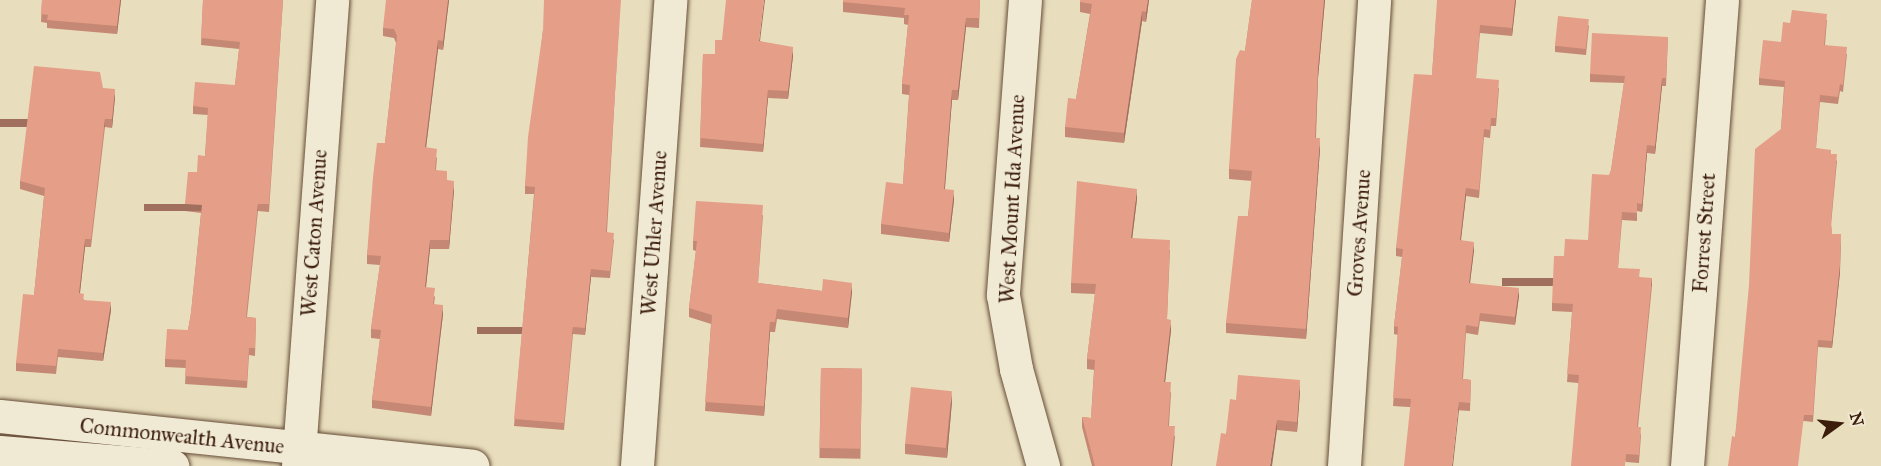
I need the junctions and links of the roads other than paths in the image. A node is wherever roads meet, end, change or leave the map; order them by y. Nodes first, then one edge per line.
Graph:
1 (332, 0) edge
2 (670, 0) edge
3 (1024, 0) edge
4 (1374, 0) edge
5 (1722, 0) edge
6 (0, 416) edge
7 (0, 452) edge
8 (166, 455) edge
9 (298, 457) edge
10 (172, 466) edge
11 (472, 466) edge
12 (637, 466) edge
13 (1043, 466) edge
14 (1344, 466) edge
15 (1687, 466) edge

1 - 9 street, West Caton Avenue
2 - 12 street, West Uhler Avenue
3 - 13 street, West Mount Ida Avenue
4 - 14 street, Groves Avenue
5 - 15 street, Forrest Street
6 - 8 street, Commonwealth Avenue
7 - 8 street, Commonwealth Avenue
8 - 9 street, Commonwealth Avenue
8 - 10 street, Commonwealth Avenue
9 - 11 street, Commonwealth Avenue

